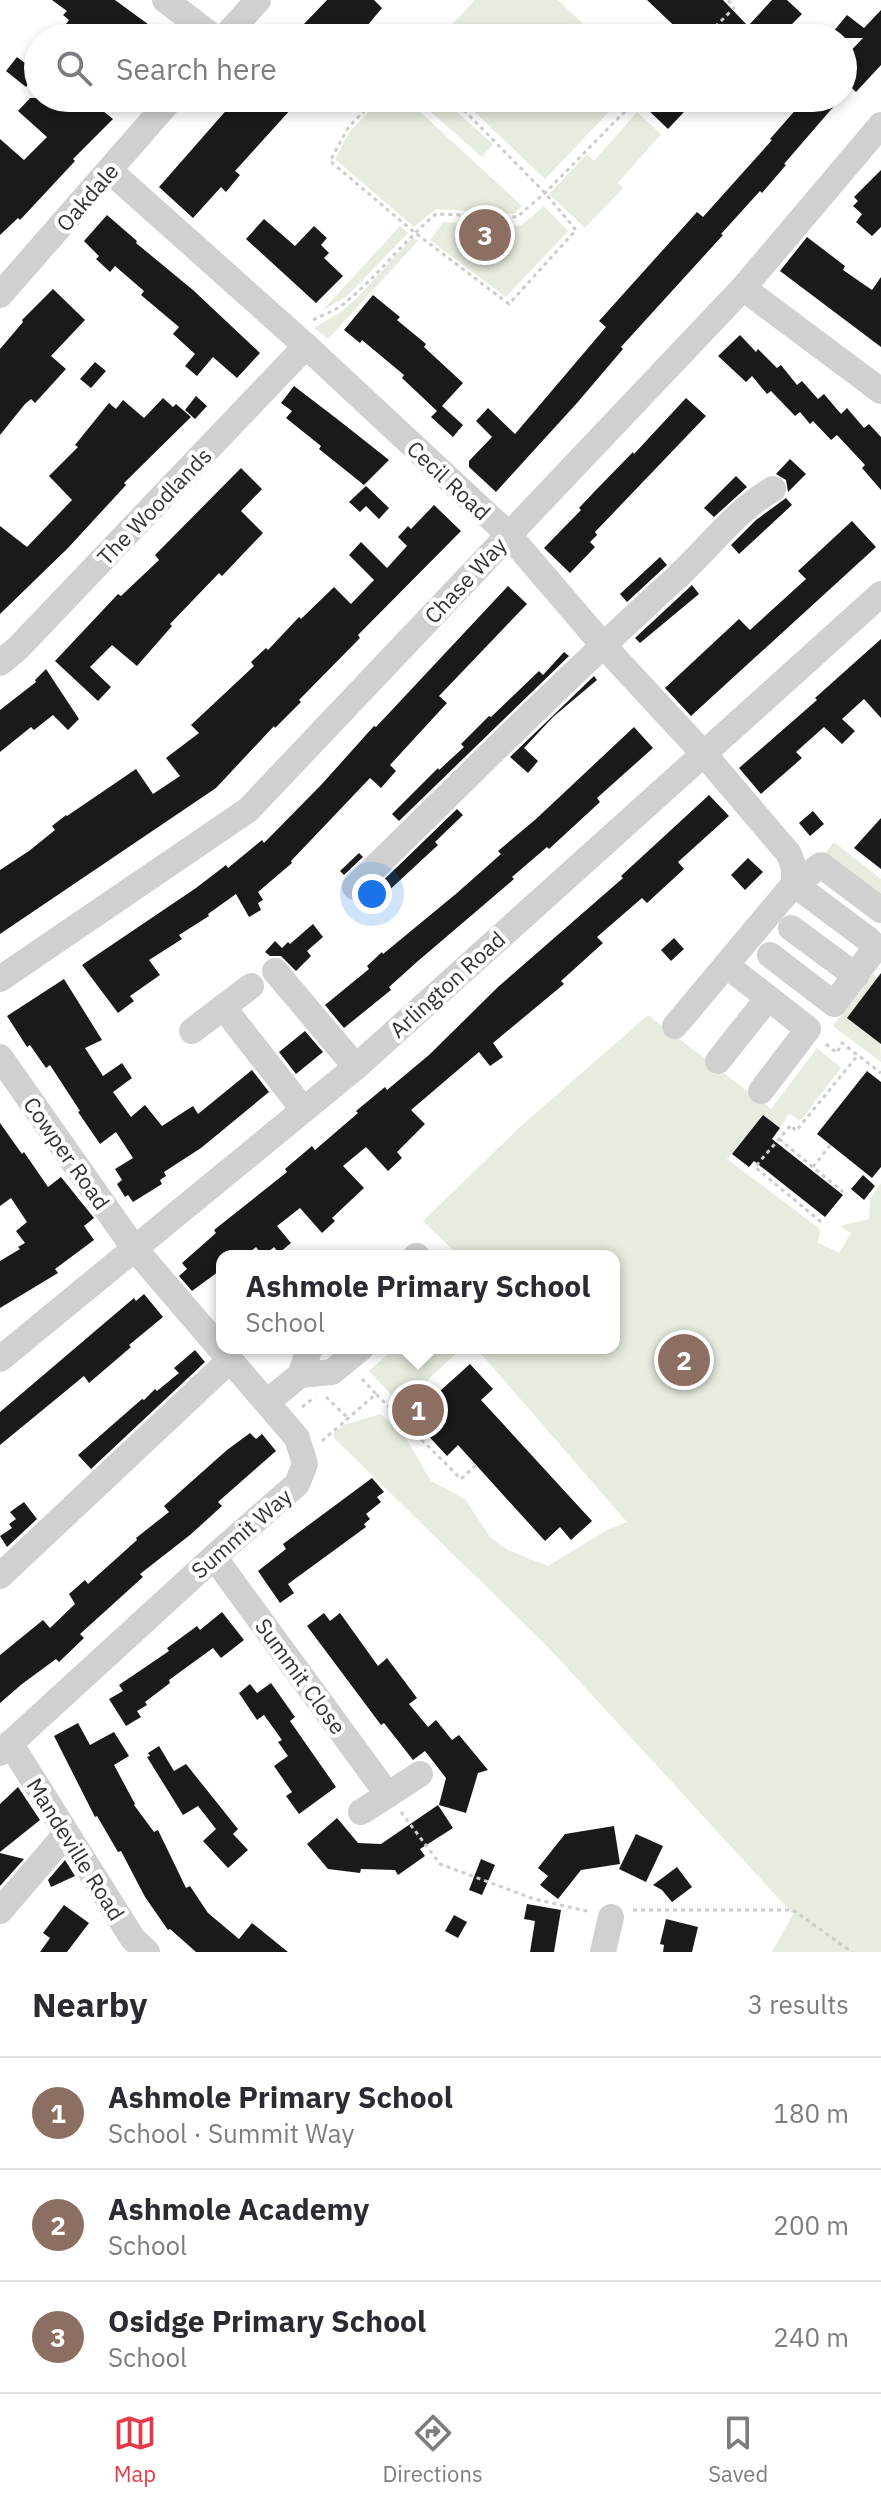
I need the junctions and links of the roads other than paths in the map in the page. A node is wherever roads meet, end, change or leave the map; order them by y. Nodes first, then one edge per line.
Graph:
1 (165, 0) edge
2 (258, 0) edge
3 (197, 24) edge
4 (237, 24) edge
5 (160, 112) edge
6 (881, 125) edge
7 (110, 171) junction
8 (743, 288) junction
9 (0, 295) edge
10 (302, 342) junction
11 (881, 391) edge
12 (773, 489) dead end
13 (508, 534) junction
14 (881, 594) edge
15 (603, 645) junction
16 (0, 663) edge
17 (703, 753) junction
18 (793, 869) junction
19 (355, 887) dead end
20 (881, 910) edge
21 (791, 928) dead end
22 (877, 940) edge
23 (770, 955) dead end
24 (726, 965) junction
25 (856, 976) junction
26 (0, 979) edge
27 (768, 998) junction
28 (223, 1007) junction
29 (675, 1026) dead end
30 (192, 1031) dead end
31 (0, 1057) edge
32 (718, 1061) dead end
33 (356, 1067) junction
34 (761, 1091) dead end
35 (303, 1109) junction
36 (134, 1248) junction
37 (216, 1344) edge
38 (225, 1354) edge
39 (308, 1354) edge
40 (354, 1354) edge
41 (0, 1359) edge
42 (230, 1360) junction
43 (300, 1375) junction
44 (267, 1402) junction
45 (214, 1557) junction
46 (0, 1576) edge
47 (5, 1748) edge
48 (420, 1774) dead end
49 (388, 1795) junction
50 (361, 1812) dead end
51 (66, 1834) junction
52 (0, 1911) edge
53 (611, 1917) dead end
54 (134, 1948) edge
55 (603, 1952) edge

1 - 3 street
2 - 4 street
5 - 7 street, Oakdale
6 - 8 street, Chase Way
7 - 9 street, Oakdale
7 - 10 street, Cecil Road
8 - 11 street
8 - 13 street, Chase Way
10 - 13 street, Cecil Road
10 - 16 street, The Woodlands
12 - 15 street
13 - 15 street, Cecil Road
13 - 26 street, Chase Way
14 - 17 street, Arlington Road
15 - 17 street, Cecil Road
15 - 19 street
17 - 18 street, Cecil Road
17 - 33 street, Arlington Road
18 - 20 street
18 - 22 street, Cecil Road
18 - 24 street
21 - 25 street
22 - 25 street
23 - 25 street
24 - 27 street
24 - 29 street
27 - 32 street
27 - 34 street
28 - 30 street
28 - 33 street
28 - 35 street
31 - 36 street, Cowper Road
33 - 35 street, Arlington Road
35 - 36 street, Arlington Road
36 - 37 street
36 - 41 street, Arlington Road
38 - 42 street
39 - 43 street
40 - 43 street
42 - 44 street
42 - 46 street
43 - 44 street
44 - 45 street, Summit Way
45 - 47 street, Summit Way
45 - 49 street, Summit Close
47 - 51 street, Mandeville Road
48 - 49 street
49 - 50 street
51 - 52 street
51 - 54 street, Mandeville Road
53 - 55 street

